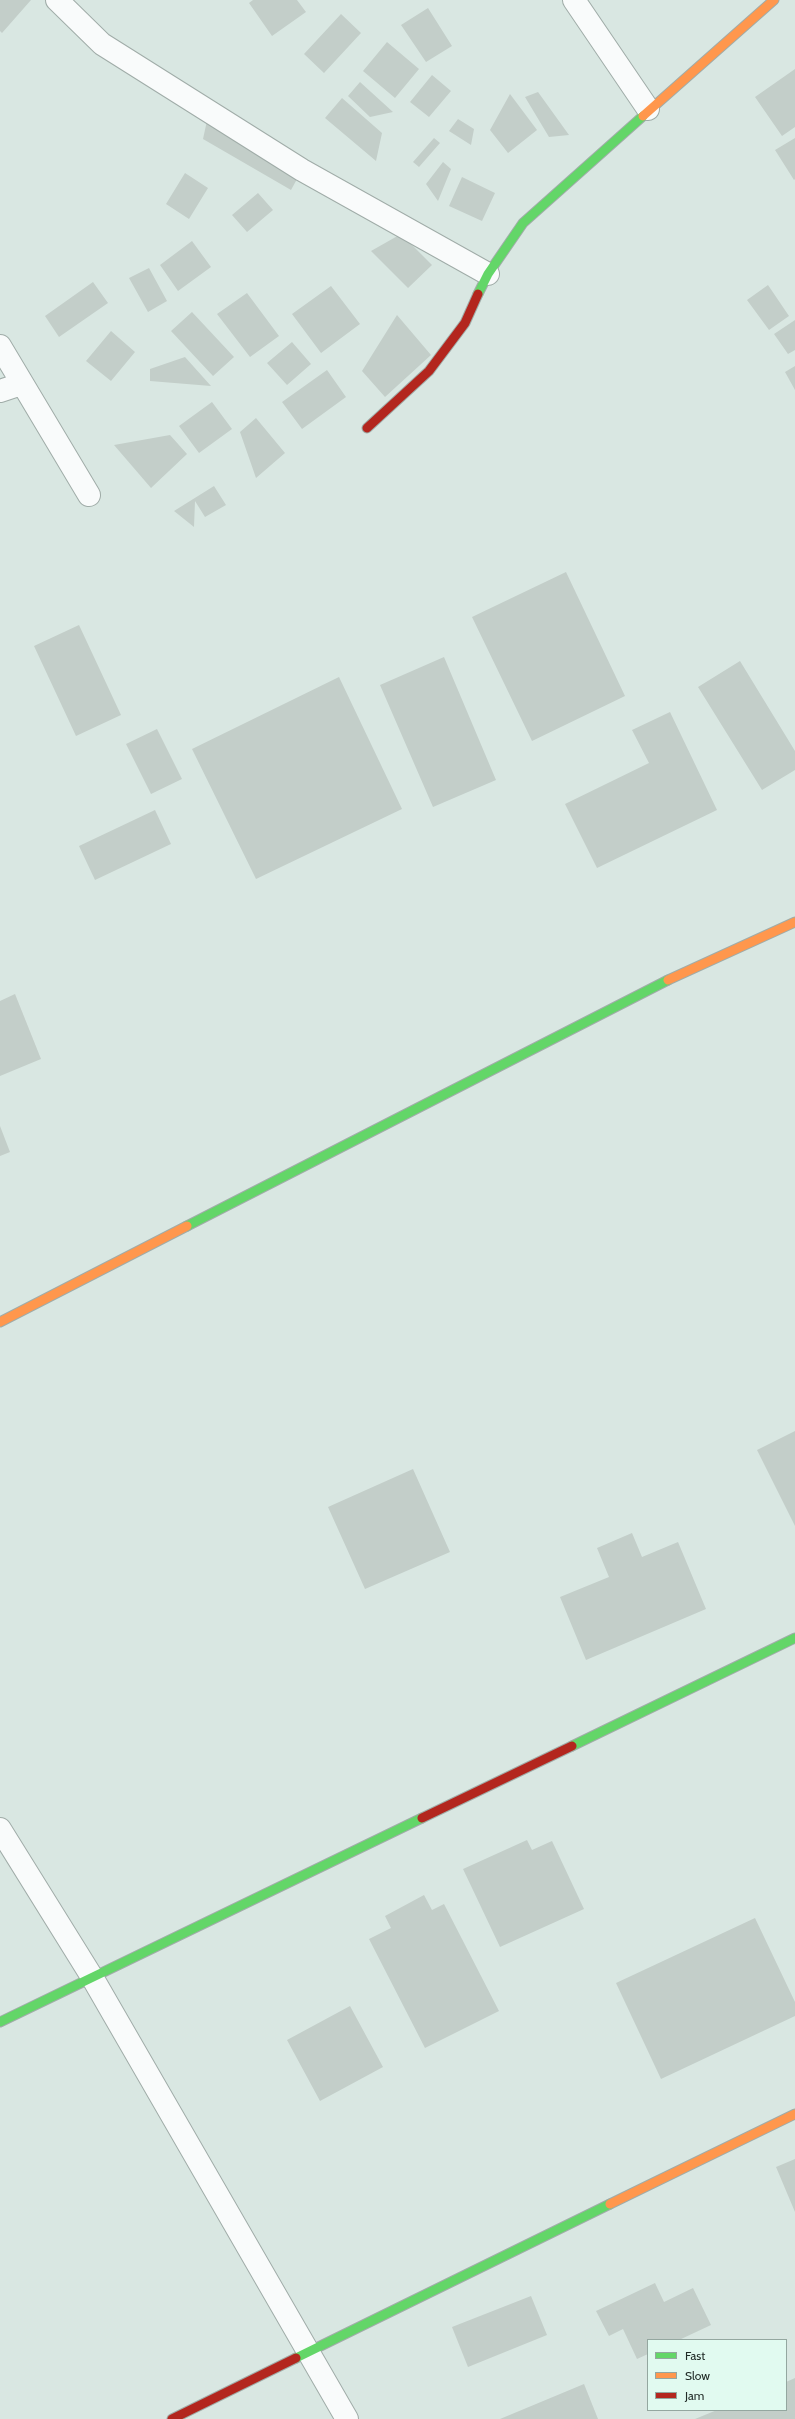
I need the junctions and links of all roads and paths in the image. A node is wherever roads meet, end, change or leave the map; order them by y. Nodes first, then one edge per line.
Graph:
1 (57, 0) edge
2 (574, 0) edge
3 (774, 0) edge
4 (648, 110) junction
5 (488, 274) junction
6 (0, 346) edge
7 (21, 384) junction
8 (0, 391) edge
9 (367, 428) dead end
10 (89, 495) dead end
11 (795, 922) edge
12 (0, 1322) edge
13 (795, 1638) edge
14 (0, 1829) edge
15 (92, 1977) junction
16 (0, 2022) edge
17 (795, 2114) edge
18 (306, 2352) junction
19 (172, 2419) edge
20 (347, 2419) edge

1 - 5 street
2 - 4 street
3 - 4 street
4 - 5 street
5 - 9 street
6 - 7 street
7 - 8 street
7 - 10 street
11 - 12 street
13 - 15 street
14 - 15 street
15 - 16 street
15 - 18 street
17 - 18 street
18 - 19 street
18 - 20 street

